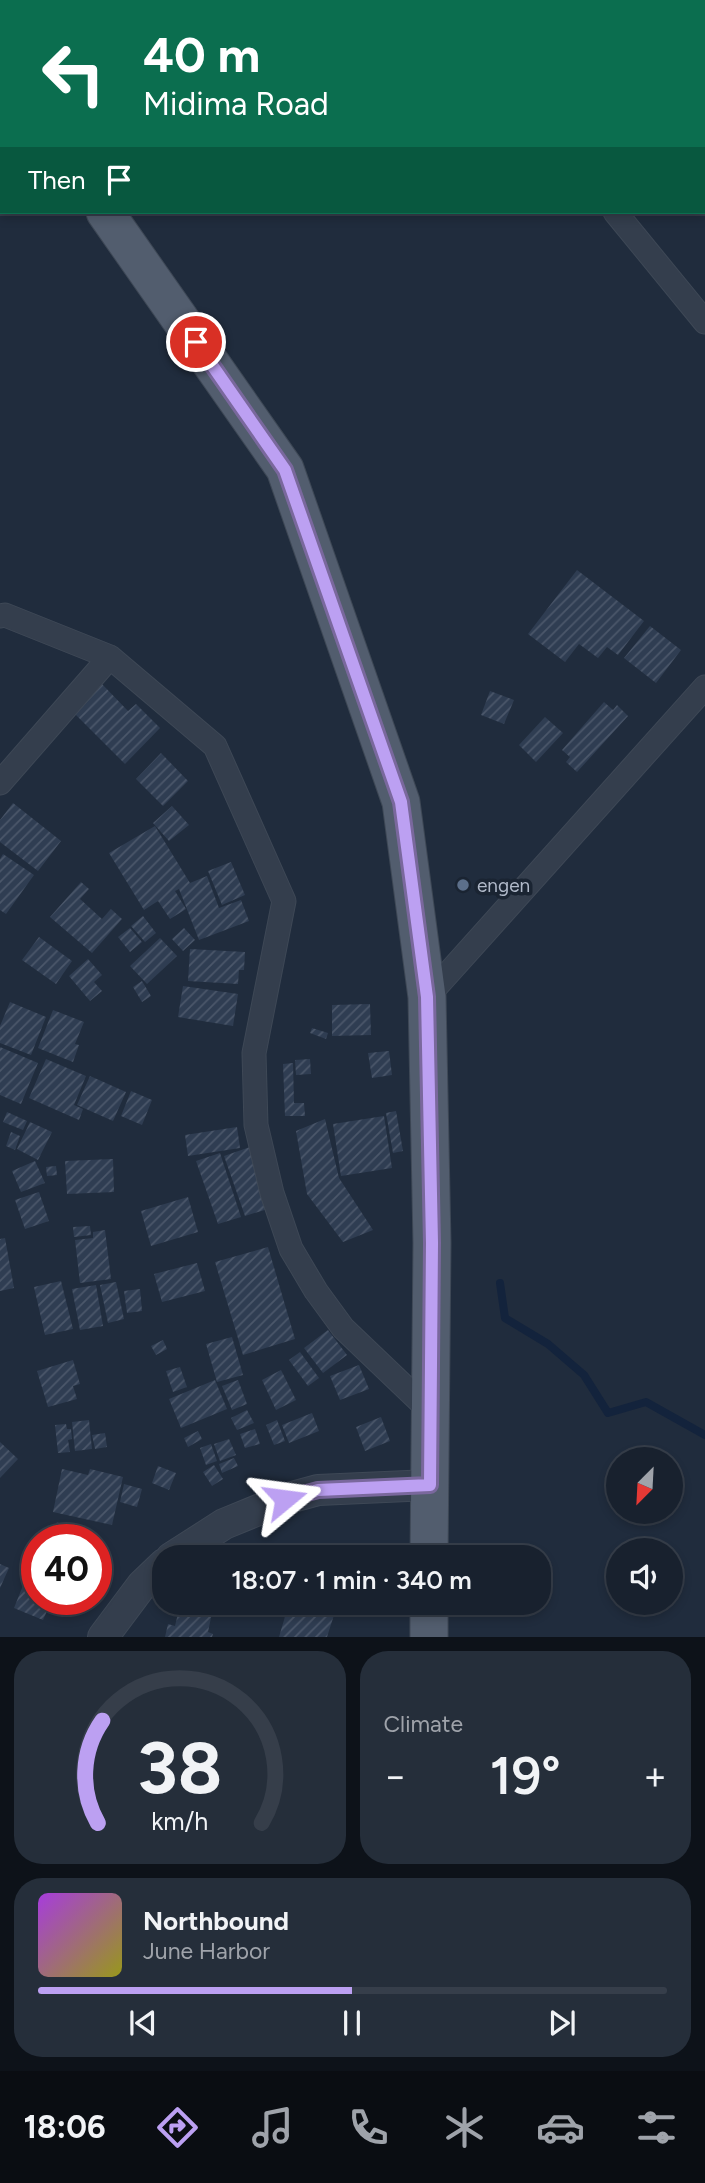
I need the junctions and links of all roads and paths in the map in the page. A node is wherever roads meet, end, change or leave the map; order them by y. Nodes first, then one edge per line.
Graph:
1 (106, 214) edge
2 (617, 214) edge
3 (705, 322) edge
4 (0, 616) edge
5 (110, 657) junction
6 (705, 687) edge
7 (0, 783) edge
8 (427, 997) junction
9 (431, 1412) junction
10 (430, 1485) junction
11 (192, 1545) edge
12 (429, 1545) edge
13 (152, 1575) edge
14 (429, 1615) edge
15 (103, 1637) edge
16 (429, 1637) edge

1 - 8 main road
2 - 3 street
4 - 5 street
5 - 7 street
5 - 9 street
6 - 8 street
8 - 9 main road
9 - 10 main road
10 - 11 street
10 - 12 main road
13 - 15 street
14 - 16 main road

